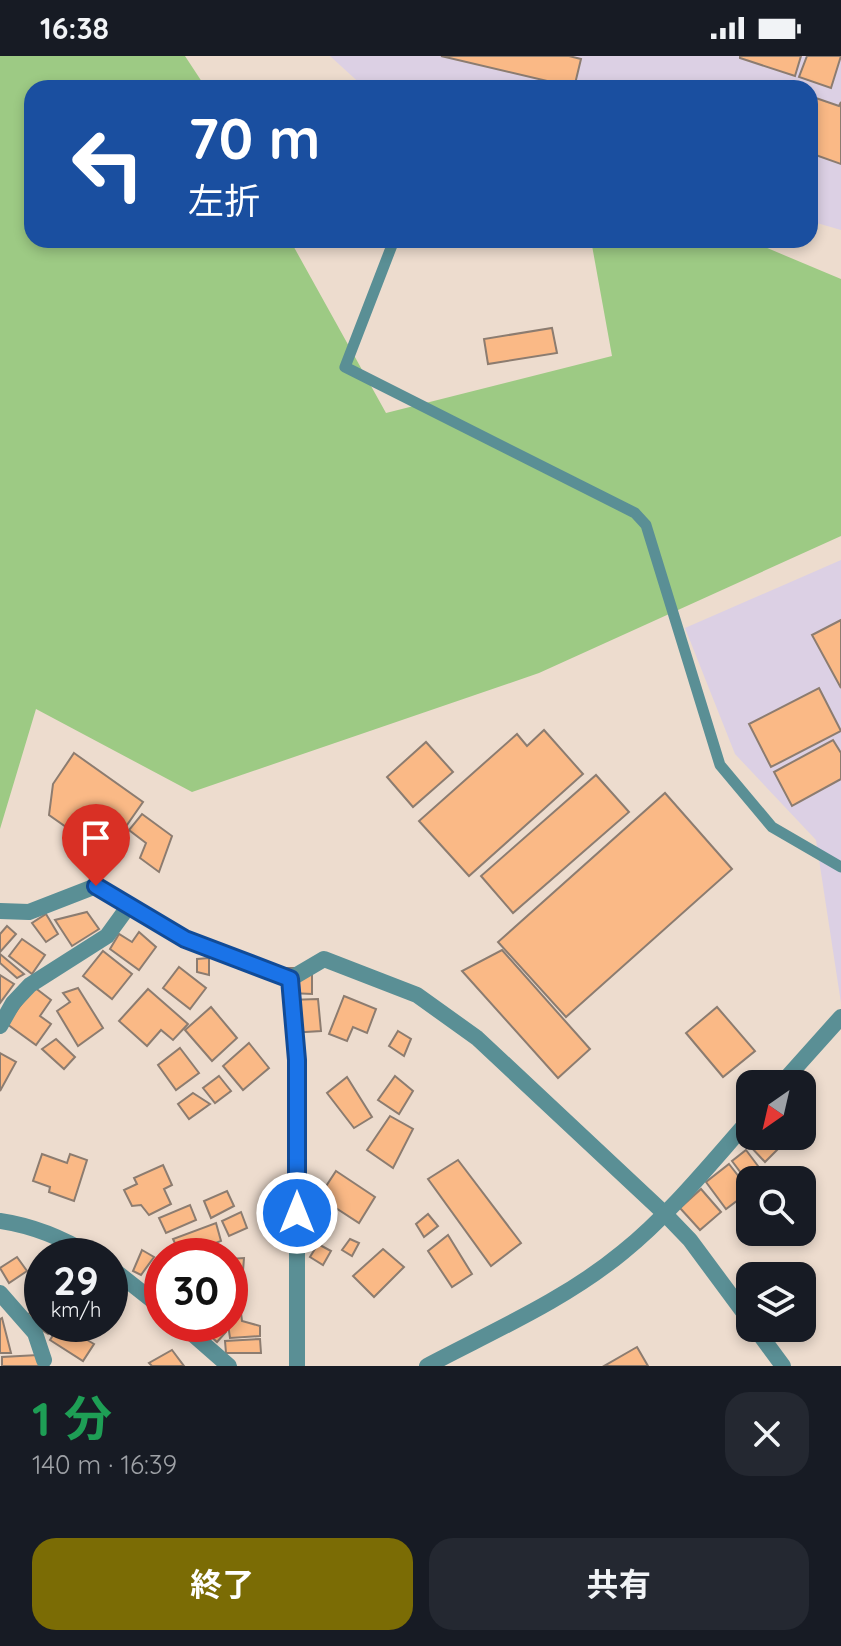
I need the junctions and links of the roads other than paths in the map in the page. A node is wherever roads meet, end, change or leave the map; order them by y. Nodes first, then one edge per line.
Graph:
1 (391, 248) edge
2 (841, 867) edge
3 (128, 907) junction
4 (0, 911) edge
5 (290, 979) junction
6 (841, 1017) edge
7 (0, 1026) edge
8 (794, 1070) edge
9 (736, 1134) edge
10 (664, 1213) junction
11 (0, 1221) edge
12 (60, 1238) edge
13 (128, 1281) edge
14 (0, 1293) edge
15 (144, 1294) edge
16 (736, 1302) edge
17 (200, 1342) edge
18 (765, 1342) edge
19 (44, 1360) dead end
20 (225, 1365) edge
21 (297, 1366) edge
22 (427, 1366) edge
23 (783, 1366) edge

1 - 2 lane
3 - 4 street
3 - 5 street
3 - 7 street
5 - 10 street
5 - 21 street
6 - 8 street
9 - 10 street
10 - 16 street
10 - 22 street
11 - 12 street
13 - 15 street
14 - 19 street
17 - 20 street
18 - 23 street

